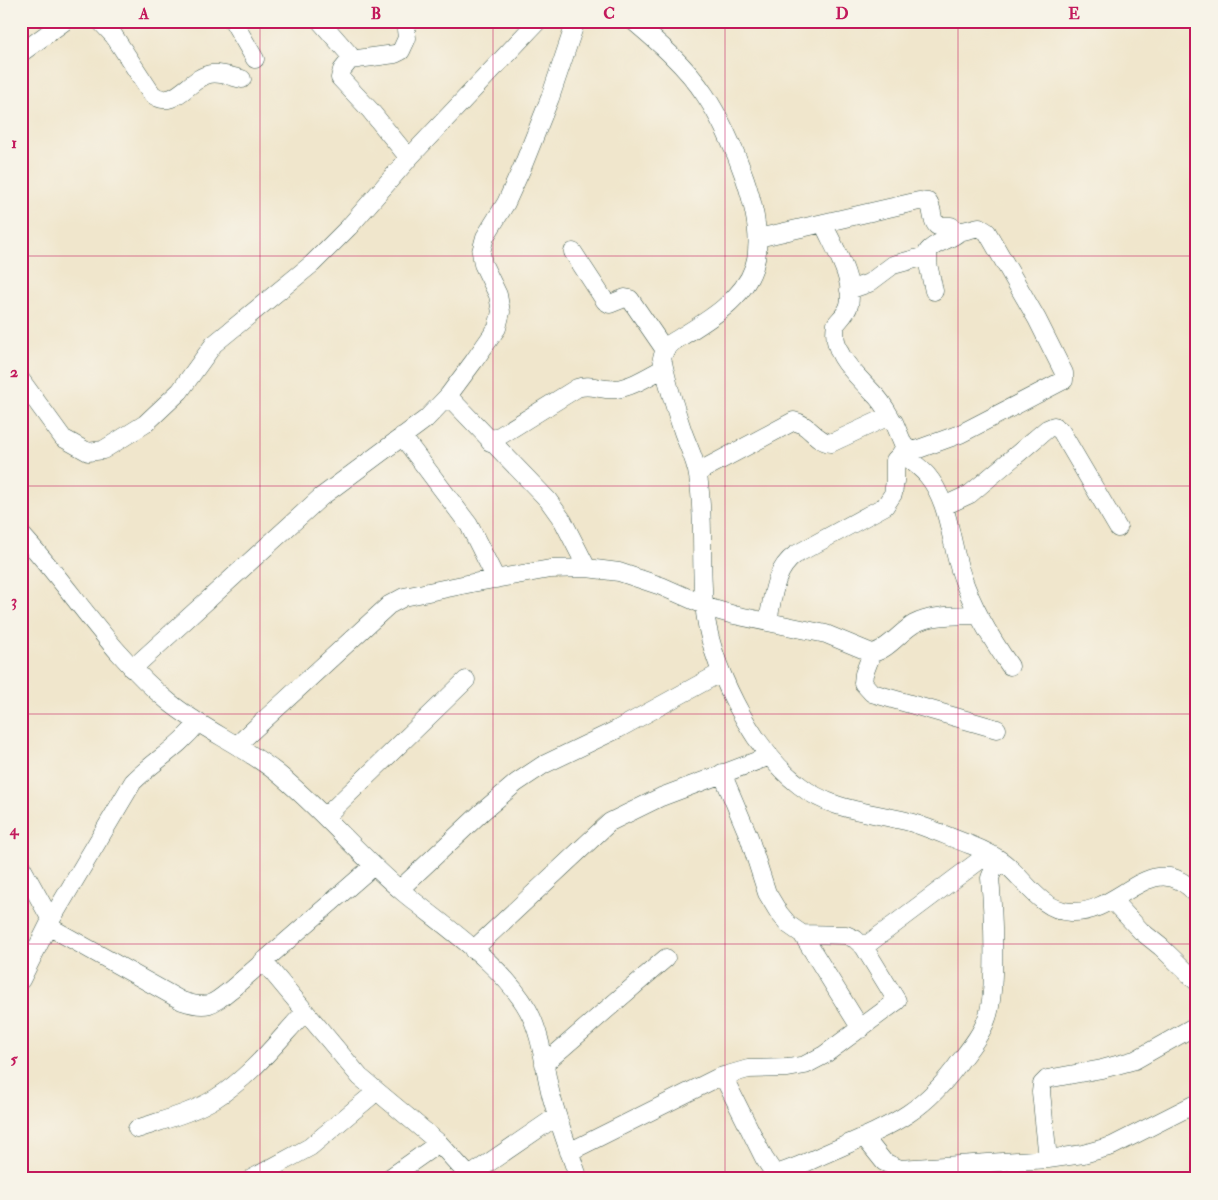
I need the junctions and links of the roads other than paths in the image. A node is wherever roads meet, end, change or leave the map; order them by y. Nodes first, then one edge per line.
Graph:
1 (65, 21) edge
2 (100, 21) edge
3 (234, 21) edge
4 (320, 21) edge
5 (405, 21) edge
6 (538, 21) edge
7 (576, 21) edge
8 (633, 21) edge
9 (21, 53) edge
10 (255, 59) dead end
11 (350, 60) junction
12 (242, 79) dead end
13 (409, 158) junction
14 (824, 223) junction
15 (959, 232) junction
16 (758, 238) junction
17 (573, 252) dead end
18 (926, 256) junction
19 (849, 290) junction
20 (934, 291) dead end
21 (665, 350) junction
22 (664, 368) junction
23 (21, 380) edge
24 (448, 396) junction
25 (891, 418) junction
26 (402, 436) junction
27 (490, 442) junction
28 (904, 451) junction
29 (698, 472) junction
30 (944, 506) junction
31 (1118, 528) dead end
32 (21, 534) edge
33 (587, 568) junction
34 (496, 579) junction
35 (704, 605) junction
36 (977, 615) junction
37 (768, 621) junction
38 (872, 653) junction
39 (1010, 666) dead end
40 (132, 669) junction
41 (720, 673) junction
42 (466, 680) dead end
43 (197, 724) junction
44 (998, 729) dead end
45 (238, 744) junction
46 (770, 756) junction
47 (722, 773) junction
48 (325, 817) junction
49 (996, 858) junction
50 (21, 866) edge
51 (373, 866) junction
52 (400, 889) junction
53 (1197, 895) edge
54 (1113, 901) junction
55 (50, 923) junction
56 (802, 934) junction
57 (864, 947) junction
58 (473, 950) junction
59 (666, 958) dead end
60 (263, 961) junction
61 (21, 980) edge
62 (1197, 982) edge
63 (304, 1013) junction
64 (1197, 1025) edge
65 (861, 1029) junction
66 (544, 1064) junction
67 (722, 1076) junction
68 (377, 1092) junction
69 (1197, 1103) edge
70 (557, 1116) junction
71 (137, 1129) dead end
72 (864, 1137) junction
73 (439, 1143) junction
74 (569, 1152) junction
75 (1048, 1159) junction
76 (467, 1177) edge
77 (251, 1179) edge
78 (388, 1179) edge
79 (579, 1179) edge

1 - 9 street
2 - 12 street
3 - 10 street
4 - 11 street
5 - 11 street
6 - 13 street
7 - 24 street
8 - 16 street
11 - 13 street
13 - 23 street
14 - 15 street
14 - 16 street
14 - 19 street
15 - 18 street
15 - 28 street
16 - 21 street
17 - 21 street
18 - 19 street
18 - 20 street
19 - 25 street
21 - 22 street
22 - 27 street
22 - 29 street
24 - 26 street
24 - 27 street
25 - 28 street
25 - 29 street
26 - 34 street
26 - 40 street
27 - 33 street
28 - 30 street
28 - 37 street
29 - 35 street
30 - 31 street
30 - 36 street
32 - 40 street
33 - 34 street
33 - 35 street
34 - 45 street
35 - 37 street
35 - 41 street
36 - 38 street
36 - 39 street
37 - 38 street
38 - 44 street
40 - 43 street
41 - 46 street
41 - 52 street
42 - 48 street
43 - 45 street
43 - 55 street
45 - 48 street
46 - 47 street
46 - 49 street
47 - 56 street
47 - 58 street
48 - 51 street
49 - 54 street
49 - 57 street
49 - 72 street
50 - 55 street
51 - 52 street
51 - 60 street
52 - 58 street
53 - 54 street
54 - 62 street
55 - 60 street
55 - 61 street
56 - 57 street
56 - 65 street
57 - 65 street
58 - 66 street
59 - 66 street
60 - 63 street
63 - 68 street
63 - 71 street
64 - 75 street
65 - 67 street
66 - 70 street
67 - 72 street
67 - 74 street
68 - 73 street
68 - 77 street
69 - 75 street
70 - 74 street
70 - 76 street
72 - 75 street
73 - 76 street
73 - 78 street
74 - 79 street

